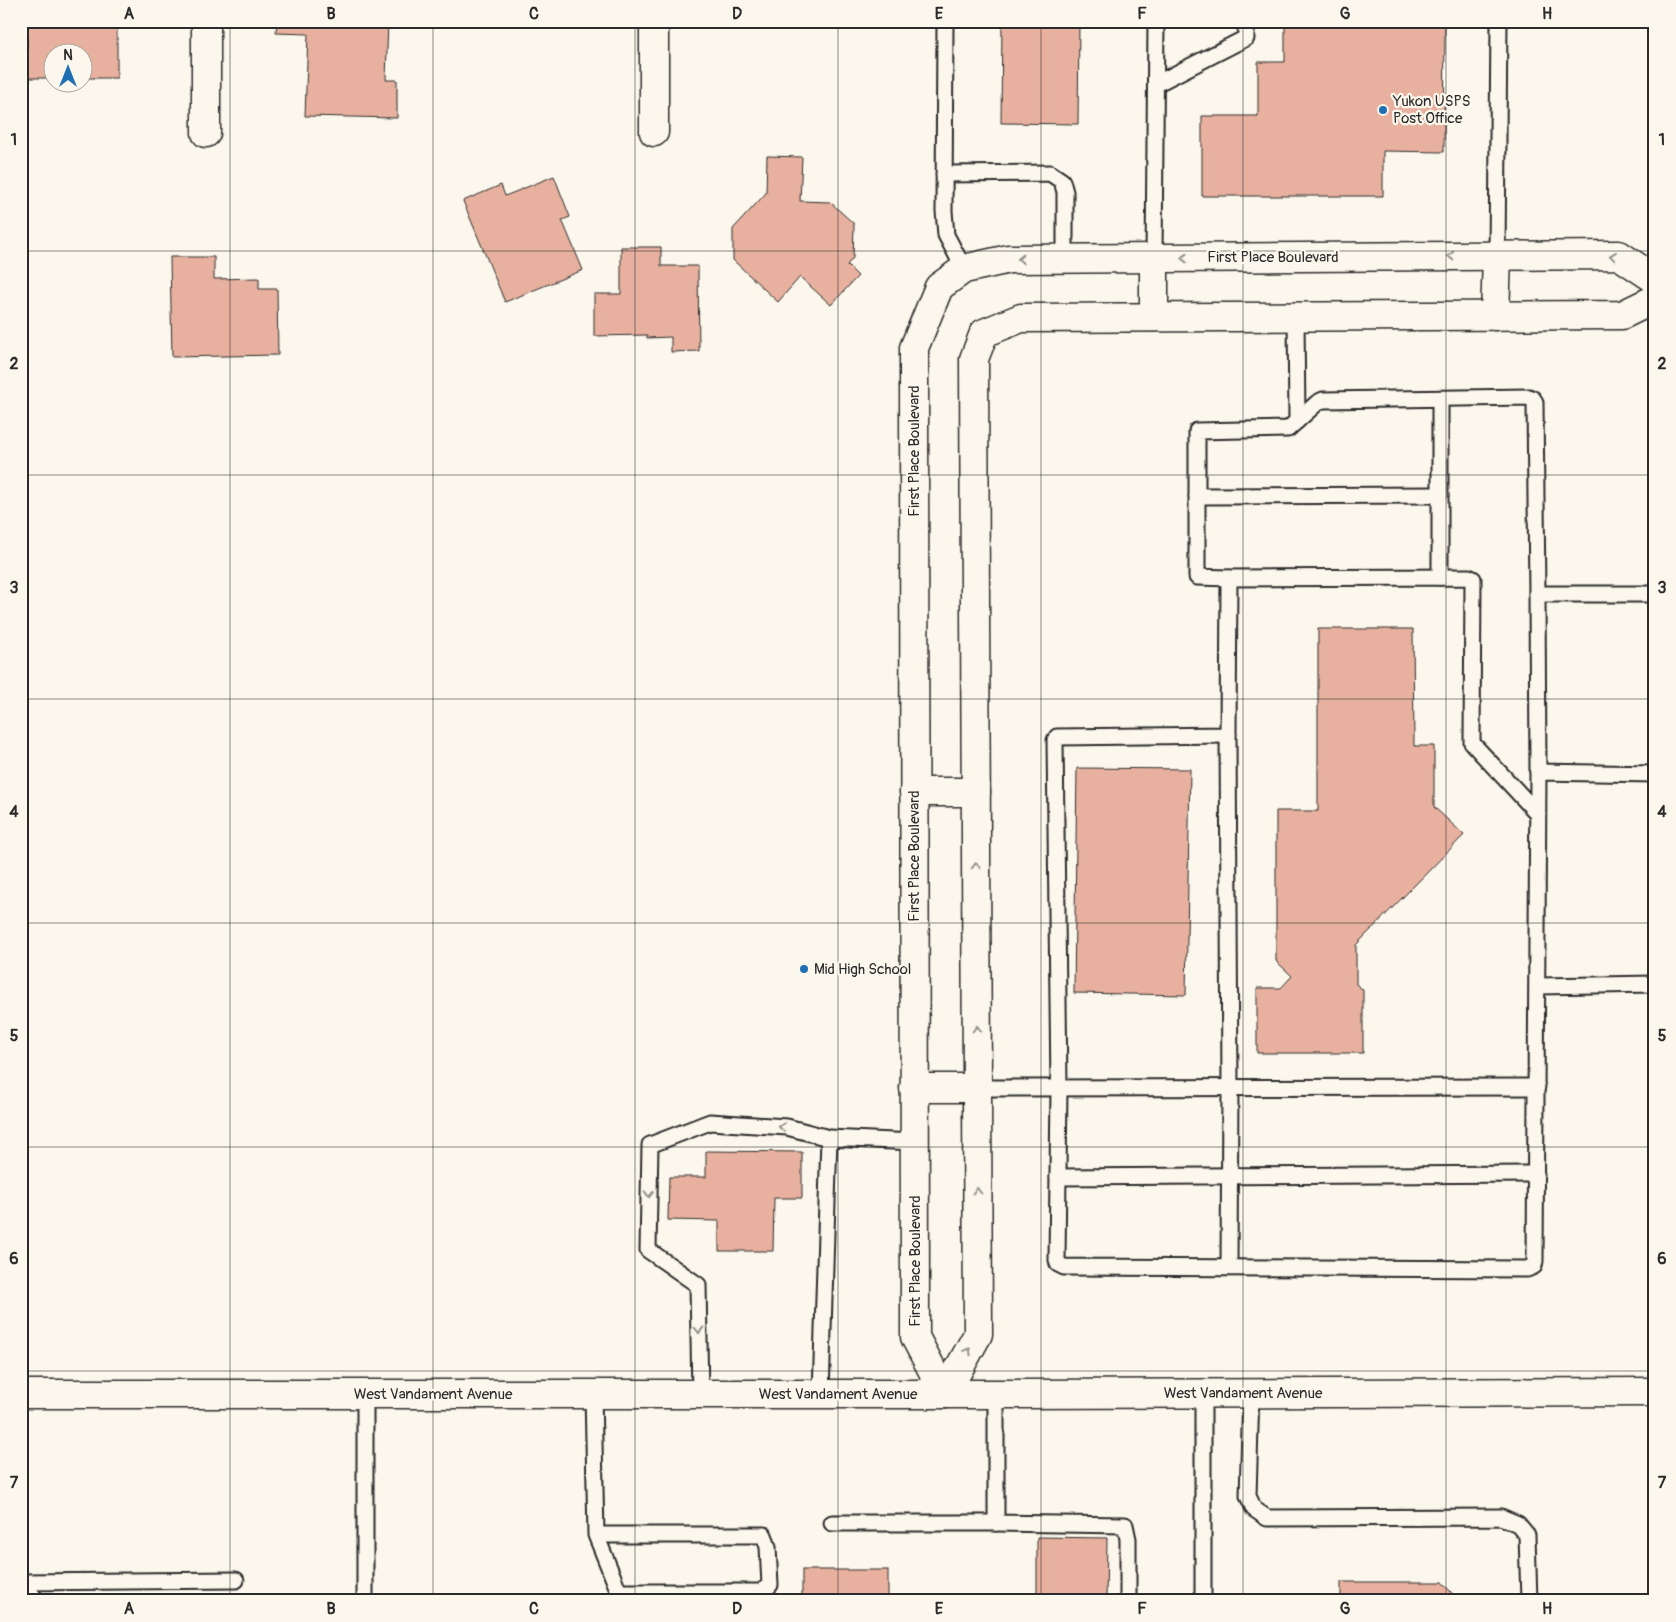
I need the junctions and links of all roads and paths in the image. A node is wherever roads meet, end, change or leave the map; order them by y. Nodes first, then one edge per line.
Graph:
1 (206, 21) edge
2 (654, 21) edge
3 (945, 21) edge
4 (1156, 21) edge
5 (1246, 21) edge
6 (1499, 21) edge
7 (1156, 84) junction
8 (206, 132) dead end
9 (654, 132) dead end
10 (944, 174) junction
11 (1497, 256) junction
12 (1154, 258) junction
13 (1065, 259) junction
14 (964, 269) junction
15 (1655, 279) edge
16 (1655, 299) edge
17 (1495, 316) junction
18 (1154, 317) junction
19 (1296, 317) junction
20 (1440, 399) junction
21 (1298, 421) junction
22 (1440, 495) junction
23 (1197, 496) junction
24 (1440, 577) junction
25 (1229, 578) junction
26 (1537, 594) junction
27 (1655, 594) edge
28 (1228, 735) junction
29 (1538, 772) junction
30 (1655, 774) edge
31 (914, 792) junction
32 (976, 792) junction
33 (1538, 814) junction
34 (1655, 984) edge
35 (1538, 986) junction
36 (1537, 1087) junction
37 (914, 1088) junction
38 (977, 1088) junction
39 (1059, 1088) junction
40 (1230, 1088) junction
41 (829, 1138) junction
42 (914, 1142) junction
43 (1536, 1174) junction
44 (1058, 1177) junction
45 (1229, 1177) junction
46 (1229, 1268) junction
47 (1655, 1392) edge
48 (1203, 1393) junction
49 (1251, 1393) junction
50 (21, 1394) edge
51 (365, 1394) junction
52 (593, 1394) junction
53 (700, 1394) junction
54 (821, 1394) junction
55 (945, 1394) junction
56 (996, 1394) junction
57 (832, 1522) dead end
58 (996, 1522) junction
59 (596, 1535) junction
60 (236, 1580) dead end
61 (22, 1582) edge
62 (37, 1601) edge
63 (365, 1601) edge
64 (1128, 1601) edge
65 (1203, 1601) edge
66 (1529, 1601) edge

1 - 8 street
2 - 9 street
3 - 10 lane
4 - 7 lane
5 - 7 lane
6 - 11 lane
7 - 12 lane
10 - 13 lane
10 - 14 lane
11 -> 12 street, First Place Boulevard
15 -> 11 street, First Place Boulevard
11 - 17 street
12 - 13 street, First Place Boulevard
12 - 18 street
13 -> 14 street, First Place Boulevard
14 - 31 street, First Place Boulevard
16 - 17 street
17 - 19 street
18 - 19 street
18 - 32 street
19 - 21 lane
20 - 21 lane
20 - 22 lane
20 - 26 lane
21 - 23 lane
22 - 23 lane
22 - 24 lane
23 - 25 lane
24 - 25 lane
24 - 33 lane
25 - 28 lane
26 - 27 lane
26 - 29 lane
28 - 39 lane
28 - 40 lane
29 - 30 lane
29 - 33 lane
31 - 32 street
31 - 37 street, First Place Boulevard
38 -> 32 street
33 - 35 lane
34 - 35 lane
35 - 36 lane
36 - 40 lane
36 - 43 lane
37 - 38 street
37 - 42 street, First Place Boulevard
38 - 39 lane
55 -> 38 street
39 - 40 lane
39 - 44 lane
40 - 45 lane
41 - 42 lane
41 -> 53 lane
41 - 54 lane
42 - 55 street, First Place Boulevard
43 - 45 lane
43 - 46 lane
44 - 45 lane
44 - 46 lane
45 - 46 lane
47 - 49 street, West Vandament Avenue
48 - 49 street, West Vandament Avenue
48 - 56 street, West Vandament Avenue
48 - 65 lane
49 - 66 lane
50 - 51 street, West Vandament Avenue
51 - 52 street, West Vandament Avenue
51 - 63 lane
52 - 53 street, West Vandament Avenue
52 - 59 lane
53 - 54 street, West Vandament Avenue
54 - 55 street, West Vandament Avenue
55 - 56 street, West Vandament Avenue
56 - 58 lane
57 - 58 lane
58 - 64 lane
59 - 59 lane
60 - 61 lane
61 - 62 lane

